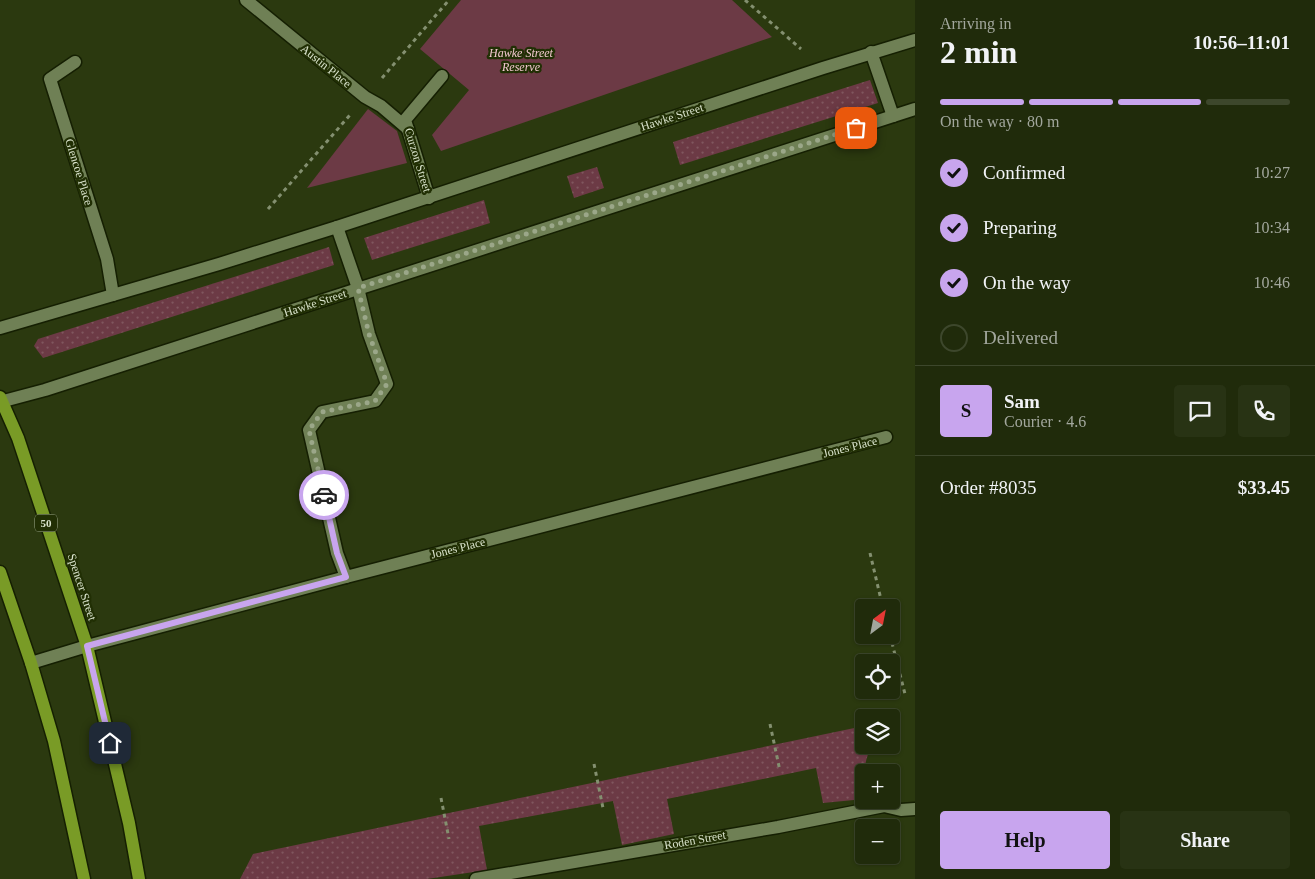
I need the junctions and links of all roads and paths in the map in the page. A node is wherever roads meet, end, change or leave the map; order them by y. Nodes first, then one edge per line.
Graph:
1 (246, 0) edge
2 (449, 0) edge
3 (745, 0) edge
4 (915, 40) edge
5 (871, 52) junction
6 (75, 62) dead end
7 (823, 68) junction
8 (442, 76) dead end
9 (366, 98) junction
10 (915, 109) edge
11 (893, 116) junction
12 (408, 129) junction
13 (430, 198) junction
14 (268, 209) dead end
15 (337, 227) junction
16 (358, 288) junction
17 (113, 295) junction
18 (0, 328) edge
19 (1, 400) edge
20 (886, 437) dead end
21 (870, 553) dead end
22 (0, 572) edge
23 (346, 577) junction
24 (882, 599) edge
25 (892, 644) edge
26 (87, 646) junction
27 (31, 663) junction
28 (905, 694) dead end
29 (770, 724) dead end
30 (594, 764) dead end
31 (780, 771) dead end
32 (441, 798) dead end
33 (602, 808) dead end
34 (915, 809) edge
35 (449, 839) dead end
36 (84, 879) edge
37 (139, 879) edge
38 (476, 879) edge

1 - 9 street, Austin Place
2 - 9 path
3 - 7 path
4 - 5 street, Hawke Street
5 - 7 street, Hawke Street
5 - 11 street
6 - 17 street, Glencoe Place
7 - 13 street, Hawke Street
8 - 12 street, Curzon Street
9 - 12 street, Austin Place
9 - 14 path
10 - 11 street, Hawke Street
11 - 16 street, Hawke Street
12 - 13 street, Curzon Street
13 - 15 street, Hawke Street
15 - 16 street
15 - 17 street, Hawke Street
16 - 19 street, Hawke Street
16 - 23 street
17 - 18 street, Hawke Street
19 - 26 main road, Spencer Street / 50
20 - 23 street, Jones Place
21 - 24 path
22 - 27 main road
23 - 26 street, Jones Place
25 - 28 path
26 - 27 street, Jones Place
26 - 37 main road, Spencer Street / 50
27 - 36 main road
29 - 31 path
30 - 33 path
32 - 35 path
34 - 38 street, Roden Street

